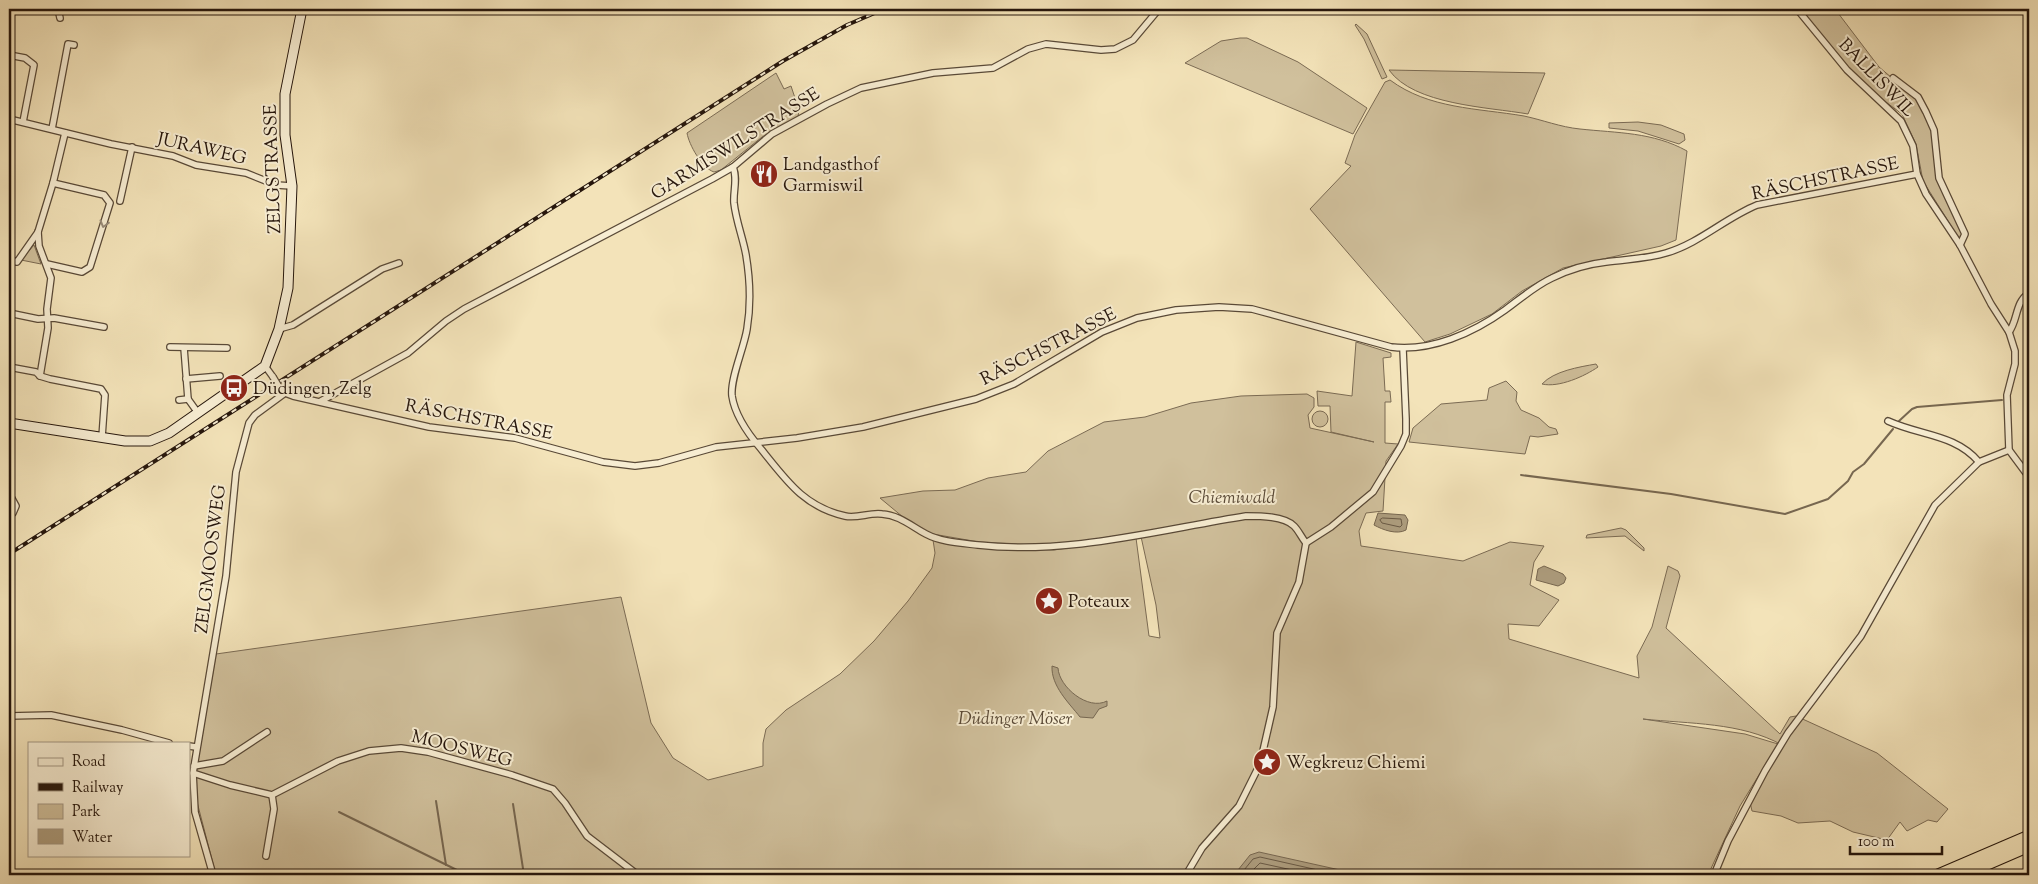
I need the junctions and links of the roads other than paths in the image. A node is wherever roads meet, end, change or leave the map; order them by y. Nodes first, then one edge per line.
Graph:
1 (58, 9) edge
2 (302, 9) edge
3 (1159, 9) edge
4 (1797, 9) edge
5 (60, 18) dead end
6 (61, 42) dead end
7 (9, 55) edge
8 (1893, 78) dead end
9 (9, 119) edge
10 (23, 122) junction
11 (52, 129) junction
12 (65, 133) junction
13 (132, 147) junction
14 (733, 167) junction
15 (1917, 174) junction
16 (53, 183) junction
17 (292, 186) junction
18 (120, 201) dead end
19 (38, 232) junction
20 (1960, 245) junction
21 (9, 260) edge
22 (399, 263) dead end
23 (48, 266) junction
24 (2029, 293) edge
25 (9, 313) edge
26 (47, 319) junction
27 (104, 327) dead end
28 (279, 329) junction
29 (2008, 332) junction
30 (170, 347) dead end
31 (184, 348) junction
32 (227, 348) dead end
33 (1403, 349) junction
34 (265, 366) junction
35 (9, 367) edge
36 (40, 376) junction
37 (220, 376) dead end
38 (186, 379) junction
39 (285, 393) junction
40 (188, 399) junction
41 (179, 400) dead end
42 (321, 401) junction
43 (198, 413) junction
44 (1888, 421) dead end
45 (9, 423) edge
46 (102, 437) junction
47 (754, 443) junction
48 (2009, 450) junction
49 (1979, 462) junction
50 (9, 474) edge
51 (2029, 477) edge
52 (9, 516) edge
53 (1306, 542) junction
54 (9, 716) edge
55 (267, 732) dead end
56 (165, 742) edge
57 (190, 746) edge
58 (196, 747) junction
59 (194, 766) junction
60 (193, 774) junction
61 (272, 795) junction
62 (2029, 836) edge
63 (2029, 846) edge
64 (266, 856) dead end
65 (213, 875) edge
66 (638, 875) edge
67 (1186, 875) edge
68 (1714, 875) edge
69 (1938, 875) edge
70 (1962, 875) edge

1 - 5 street
2 - 17 street, ZELGSTRASSE
3 - 14 street, GARMISWILSTRASSE
4 - 15 street, BALLISWIL
6 - 11 street
7 - 10 street
8 - 20 street
9 - 10 street, JURAWEG
10 - 11 street, JURAWEG
11 - 12 street, JURAWEG
12 - 13 street, JURAWEG
12 - 16 street
13 - 17 street, JURAWEG
13 - 18 street, JURAWEG
14 - 42 street, GARMISWILSTRASSE
14 - 47 street
15 - 20 street, BALLISWIL
15 - 33 street, RÄSCHSTRASSE
16 - 19 street
16 -> 23 street
17 - 28 street, ZELGSTRASSE
19 - 21 street
19 - 23 street
20 - 29 street, BALLISWIL
22 - 28 street
23 - 26 street
24 - 29 street
25 - 26 street
26 - 27 street
26 - 36 street
28 - 34 street, ZELGSTRASSE
29 - 48 street, BALLISWIL
30 - 31 street
31 - 32 street
31 - 38 street
33 - 47 street, RÄSCHSTRASSE
33 - 53 street
34 - 39 street, bridge
34 - 43 street
35 - 36 street
36 - 46 street
37 - 38 street
38 - 40 street
39 - 42 street, RÄSCHSTRASSE
39 - 58 street, ZELGMOOSWEG
40 - 41 street
40 - 43 street
42 - 47 street, RÄSCHSTRASSE
43 - 46 street
44 - 49 street
45 - 46 street
47 - 53 street
48 - 49 street
48 - 51 street
49 - 68 street
50 - 52 street
53 - 67 street
54 - 56 street
55 - 59 street
57 - 58 street
58 - 59 street, ZELGMOOSWEG
59 - 60 street, ZELGMOOSWEG
60 - 61 street
60 - 65 street, ZELGMOOSWEG
61 - 64 street
61 - 66 street, MOOSWEG
62 - 69 highway
63 - 70 highway

